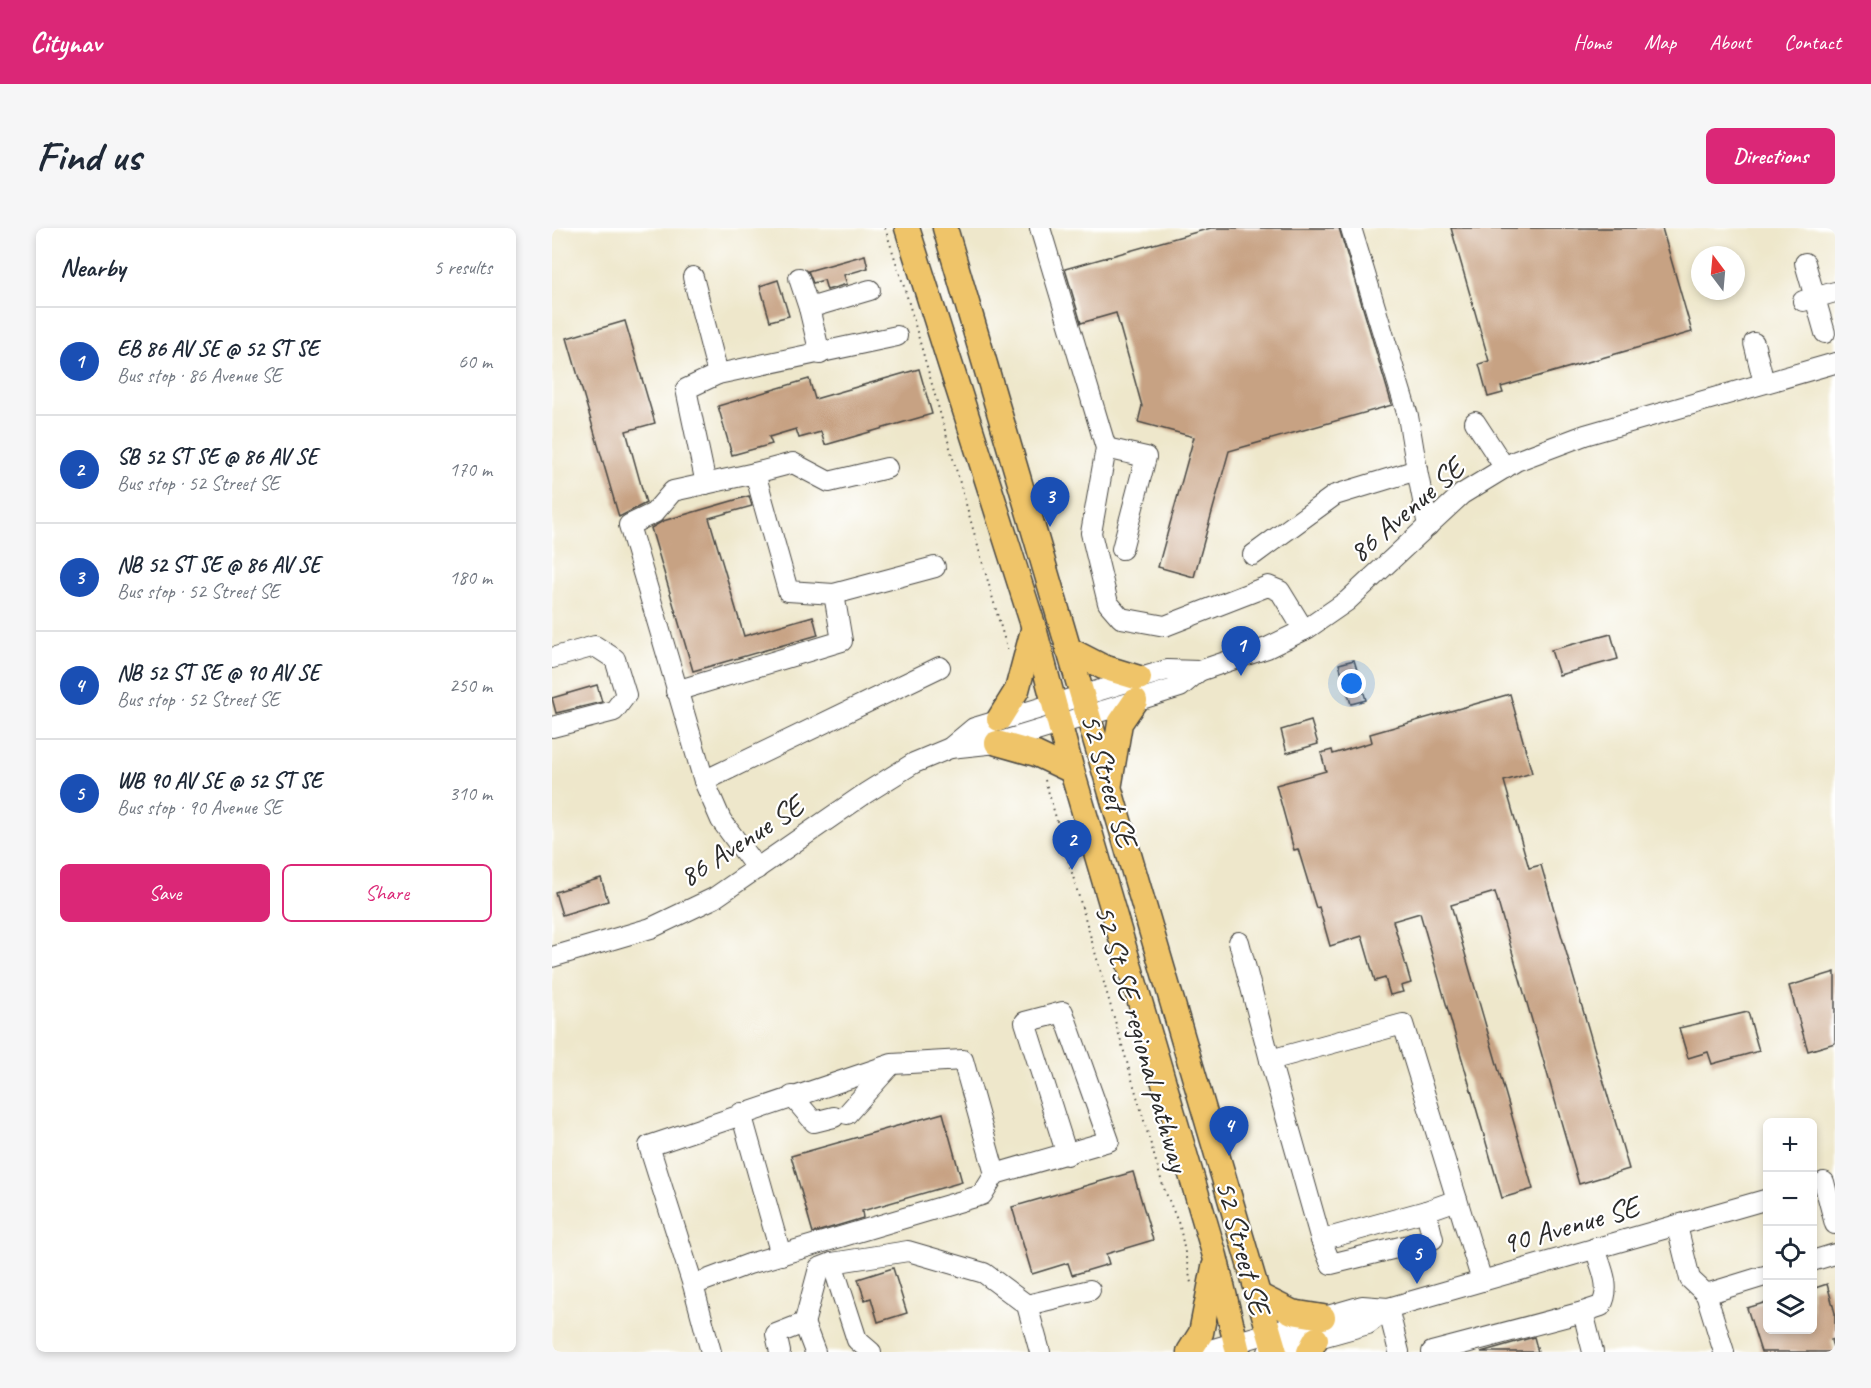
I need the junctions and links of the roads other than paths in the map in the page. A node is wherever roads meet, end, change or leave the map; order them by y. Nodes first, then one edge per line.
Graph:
1 (907, 228) edge
2 (945, 228) edge
3 (1040, 228) edge
4 (1351, 228) edge
5 (1805, 263) dead end
6 (693, 277) dead end
7 (799, 278) dead end
8 (870, 290) dead end
9 (1835, 292) edge
10 (1809, 300) junction
11 (809, 308) junction
12 (1825, 333) dead end
13 (897, 336) dead end
14 (1754, 343) dead end
15 (820, 354) junction
16 (1835, 363) edge
17 (718, 374) junction
18 (1764, 383) junction
19 (1475, 422) dead end
20 (1106, 448) junction
21 (887, 468) dead end
22 (1505, 468) junction
23 (1417, 470) junction
24 (755, 473) junction
25 (706, 484) junction
26 (1428, 526) junction
27 (1122, 549) dead end
28 (1253, 555) dead end
29 (935, 567) dead end
30 (834, 594) junction
31 (1034, 628) junction
32 (1304, 630) junction
33 (1068, 649) junction
34 (552, 658) edge
35 (940, 667) dead end
36 (1199, 671) junction
37 (1139, 678) junction
38 (676, 691) junction
39 (1135, 701) junction
40 (1084, 705) junction
41 (1057, 713) junction
42 (552, 727) edge
43 (998, 731) junction
44 (1072, 771) junction
45 (704, 781) junction
46 (1108, 791) junction
47 (757, 869) junction
48 (1239, 942) dead end
49 (552, 957) edge
50 (1270, 1060) junction
51 (892, 1064) junction
52 (792, 1096) junction
53 (741, 1113) junction
54 (1066, 1155) junction
55 (995, 1174) junction
56 (1824, 1182) edge
57 (1457, 1200) junction
58 (1763, 1200) edge
59 (1426, 1211) junction
60 (1835, 1224) edge
61 (1677, 1226) junction
62 (1321, 1240) junction
63 (1595, 1248) junction
64 (1835, 1254) edge
65 (781, 1255) junction
66 (1215, 1256) junction
67 (1817, 1259) edge
68 (832, 1263) junction
69 (1763, 1276) edge
70 (1482, 1281) junction
71 (693, 1285) junction
72 (1089, 1290) dead end
73 (1706, 1294) junction
74 (1258, 1295) junction
75 (1027, 1305) junction
76 (1388, 1308) junction
77 (1583, 1312) junction
78 (804, 1324) junction
79 (1316, 1336) edge
80 (1237, 1347) edge
81 (1272, 1347) edge
82 (1034, 1350) edge
83 (711, 1352) edge
84 (780, 1352) edge
85 (814, 1352) edge
86 (871, 1352) edge
87 (1189, 1352) edge
88 (1203, 1352) edge
89 (1399, 1352) edge
90 (1432, 1352) edge
91 (1593, 1352) edge
92 (1724, 1352) edge

1 - 31 main road, 52 Street SE
2 - 33 main road, 52 Street SE
3 - 20 street
4 - 23 street
5 - 10 street
6 - 17 street
7 - 11 street
8 - 11 street
9 - 10 street
10 - 12 street
11 - 15 street
13 - 15 street
14 - 18 street
15 - 17 street
16 - 18 street, 86 Avenue SE
17 - 25 street
18 - 22 street, 86 Avenue SE
19 - 22 street
20 - 27 street
20 - 32 street
21 - 24 street
22 - 26 street, 86 Avenue SE
23 - 26 street
23 - 28 street
24 - 25 street
24 - 30 street
25 - 38 street
26 - 32 street, 86 Avenue SE
29 - 30 street
30 - 38 street
31 - 41 main road, 52 Street SE
31 - 43 main road
32 - 36 street, 86 Avenue SE
33 - 37 main road
33 - 40 main road, 52 Street SE
34 - 42 street
35 - 45 street
36 - 37 street, 86 Avenue SE
36 - 39 street, 86 Avenue SE
37 - 40 street, 86 Avenue SE
38 - 45 street
39 - 40 street, 86 Avenue SE
39 - 46 main road
40 - 41 street, 86 Avenue SE
40 - 46 main road, 52 Street SE
41 - 43 street, 86 Avenue SE
41 - 44 main road, 52 Street SE
43 - 44 main road
43 - 47 street, 86 Avenue SE
44 - 66 main road, 52 Street SE
45 - 47 street
46 - 74 main road, 52 Street SE
47 - 49 street, 86 Avenue SE
48 - 50 street
50 - 57 street
50 - 62 street
51 - 52 street
51 - 52 street
51 - 55 street
52 - 53 street
53 - 65 street
53 - 71 street
54 - 54 street
54 - 55 street
55 - 65 street
56 - 60 street
57 - 59 street
57 - 70 street
58 - 61 street, 90 Avenue SE
59 - 62 street
59 - 62 street
61 - 63 street, 90 Avenue SE
61 - 73 street
63 - 70 street, 90 Avenue SE
63 - 77 street
64 - 67 street
65 - 71 street
66 - 80 main road, 52 Street SE
66 - 87 main road
68 - 75 street
68 - 78 street
68 - 86 street
69 - 73 street
70 - 76 street, 90 Avenue SE
71 - 83 street
72 - 75 street
73 - 92 street
74 - 79 main road
74 - 81 main road, 52 Street SE
75 - 82 street
76 - 79 street, 90 Avenue SE
76 - 89 street
77 - 90 street
77 - 91 street
78 - 84 street
78 - 85 street
79 - 81 street, 90 Avenue SE
80 - 81 street, 90 Avenue SE
80 - 88 street, 90 Avenue SE

